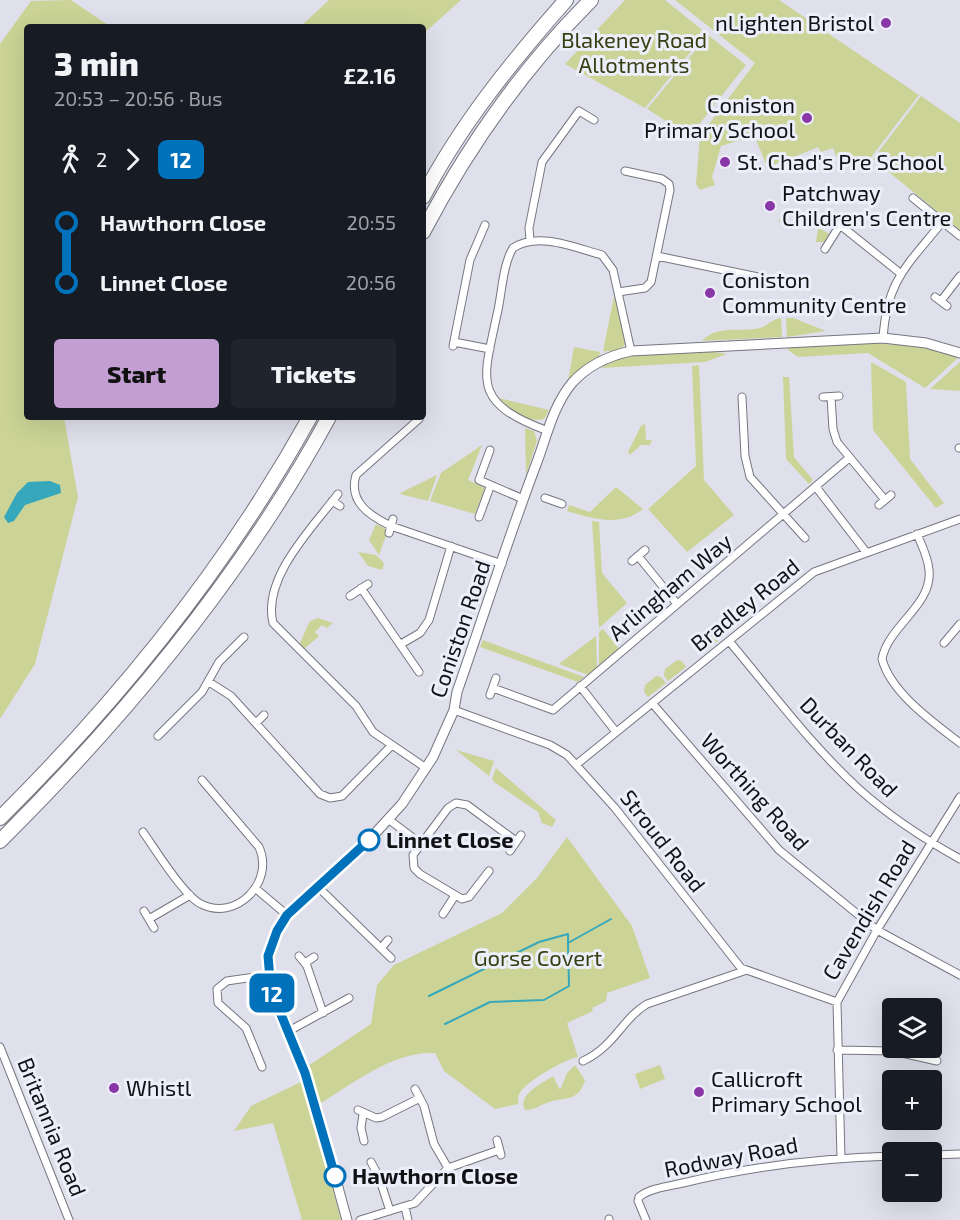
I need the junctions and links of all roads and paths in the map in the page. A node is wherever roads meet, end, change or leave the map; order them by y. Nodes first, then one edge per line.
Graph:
1 (566, 0) edge
2 (591, 0) edge
3 (594, 120) dead end
4 (625, 171) dead end
5 (426, 192) edge
6 (913, 198) dead end
7 (830, 217) dead end
8 (943, 221) junction
9 (840, 225) junction
10 (426, 226) edge
11 (481, 228) dead end
12 (960, 236) edge
13 (530, 240) junction
14 (825, 249) dead end
15 (657, 256) junction
16 (900, 273) junction
17 (960, 276) edge
18 (758, 277) dead end
19 (618, 292) junction
20 (941, 301) dead end
21 (883, 338) junction
22 (489, 350) junction
23 (631, 351) junction
24 (960, 353) edge
25 (742, 397) dead end
26 (831, 397) dead end
27 (308, 420) edge
28 (327, 420) edge
29 (410, 421) edge
30 (548, 430) junction
31 (490, 450) dead end
32 (849, 458) junction
33 (489, 487) junction
34 (816, 488) junction
35 (338, 494) dead end
36 (545, 498) dead end
37 (523, 499) junction
38 (885, 500) dead end
39 (332, 501) junction
40 (562, 504) dead end
41 (340, 506) dead end
42 (783, 515) junction
43 (478, 517) dead end
44 (960, 519) edge
45 (917, 534) junction
46 (805, 538) dead end
47 (451, 546) junction
48 (645, 550) dead end
49 (866, 552) junction
50 (638, 556) junction
51 (632, 561) dead end
52 (502, 564) junction
53 (350, 596) dead end
54 (677, 604) junction
55 (960, 624) edge
56 (244, 637) dead end
57 (729, 641) junction
58 (944, 643) dead end
59 (401, 644) junction
60 (315, 654) dead end
61 (309, 661) junction
62 (423, 661) dead end
63 (496, 678) dead end
64 (209, 682) junction
65 (580, 686) junction
66 (652, 703) junction
67 (454, 710) junction
68 (264, 715) dead end
69 (256, 723) junction
70 (616, 732) junction
71 (163, 734) dead end
72 (960, 743) edge
73 (391, 746) junction
74 (577, 764) junction
75 (426, 768) junction
76 (202, 780) dead end
77 (208, 788) junction
78 (201, 795) dead end
79 (960, 797) edge
80 (0, 818) edge
81 (388, 819) junction
82 (143, 832) dead end
83 (0, 842) edge
84 (420, 843) junction
85 (930, 843) junction
86 (152, 845) junction
87 (145, 851) dead end
88 (510, 851) dead end
89 (960, 859) edge
90 (489, 872) dead end
91 (318, 887) junction
92 (255, 888) junction
93 (190, 895) junction
94 (454, 897) junction
95 (144, 911) dead end
96 (443, 914) dead end
97 (287, 915) junction
98 (149, 919) junction
99 (154, 928) dead end
100 (877, 930) junction
101 (388, 940) dead end
102 (382, 948) junction
103 (299, 956) dead end
104 (314, 957) dead end
105 (392, 958) dead end
106 (305, 963) junction
107 (744, 971) junction
108 (268, 975) junction
109 (960, 975) edge
110 (209, 984) dead end
111 (217, 989) junction
112 (349, 998) dead end
113 (837, 1002) junction
114 (323, 1012) junction
115 (287, 1032) junction
116 (0, 1047) edge
117 (837, 1050) junction
118 (882, 1050) edge
119 (927, 1058) edge
120 (583, 1061) dead end
121 (937, 1061) dead end
122 (249, 1063) dead end
123 (415, 1089) dead end
124 (420, 1098) junction
125 (497, 1140) dead end
126 (364, 1141) dead end
127 (960, 1154) edge
128 (942, 1155) edge
129 (882, 1156) edge
130 (841, 1158) junction
131 (371, 1162) dead end
132 (448, 1168) junction
133 (405, 1207) junction
134 (390, 1211) junction
135 (69, 1220) edge
136 (347, 1220) edge
137 (360, 1220) edge
138 (408, 1220) edge
139 (646, 1220) edge

1 - 5 highway
2 - 10 highway
3 - 13 street
4 - 15 street
6 - 8 street
7 - 9 street
8 - 12 street
8 - 16 street
9 - 14 street
9 - 16 street
11 - 22 street
13 - 19 street
13 - 22 street
15 - 18 street
15 - 19 street
16 - 21 street
17 - 20 street
19 - 23 street
21 - 23 street, Coniston Road
21 - 24 street, Coniston Road
22 - 30 street
23 - 30 street, Coniston Road
25 - 42 street
26 - 32 street
27 - 80 highway
28 - 83 highway
29 - 47 street
30 - 37 street, Coniston Road
31 - 33 street
32 - 34 street, Arlingham Way
32 - 38 street
33 - 37 street
33 - 43 street
34 - 42 street, Arlingham Way
34 - 49 street
35 - 39 street
36 - 40 street
37 - 52 street, Coniston Road
39 - 41 street
39 - 61 street
42 - 46 street
42 - 54 street, Arlingham Way
44 - 45 street, Bradley Road
45 - 49 street, Bradley Road
45 - 72 street
47 - 52 street
47 - 59 street
48 - 50 street
49 - 57 street, Bradley Road
50 - 51 street
50 - 54 street
52 - 67 street, Coniston Road
53 - 59 street
54 - 65 street, Arlingham Way
55 - 58 street
56 - 64 street
57 - 66 street, Bradley Road
57 - 85 street, Durban Road
59 - 62 street
60 - 61 street
61 - 73 street
63 - 65 street, Arlingham Way
64 - 69 street
64 - 71 street
65 - 70 street
66 - 70 street, Bradley Road
66 - 100 street, Worthing Road
67 - 74 street, Stroud Road
67 - 75 street, Coniston Road
68 - 69 street
69 - 73 street
70 - 74 street, Bradley Road
73 - 75 street
74 - 107 street, Stroud Road
75 - 81 street, Coniston Road
76 - 77 street
77 - 78 street
77 - 92 street
79 - 85 street, Cavendish Road
81 - 84 street
81 - 91 street, Coniston Road
82 - 86 street
84 - 88 street
84 - 94 street
85 - 89 street, Durban Road
85 - 100 street, Cavendish Road
86 - 87 street
86 - 93 street
90 - 94 street
91 - 97 street, Coniston Road
91 - 102 street
92 - 93 street
92 - 97 street
93 - 98 street
94 - 96 street
95 - 98 street
97 - 108 street, Coniston Road
98 - 99 street
100 - 109 street, Worthing Road
100 - 113 street, Cavendish Road
101 - 102 street
102 - 105 street
103 - 106 street
104 - 106 street
106 - 114 street
107 - 113 street
107 - 120 street
108 - 111 street
108 - 115 street, Coniston Road
110 - 111 street
111 - 122 street
112 - 114 street
113 - 117 street, Cavendish Road
114 - 115 street
115 - 136 street, Coniston Road
116 - 135 street, Britannia Road
117 - 118 street
117 - 130 street, Cavendish Road
119 - 121 street
123 - 124 street
124 - 126 street
124 - 132 street
125 - 132 street
127 - 128 street
129 - 130 street, Rodway Road
130 - 139 street, Rodway Road
131 - 134 street
132 - 133 street
133 - 134 street
133 - 138 street
134 - 137 street

